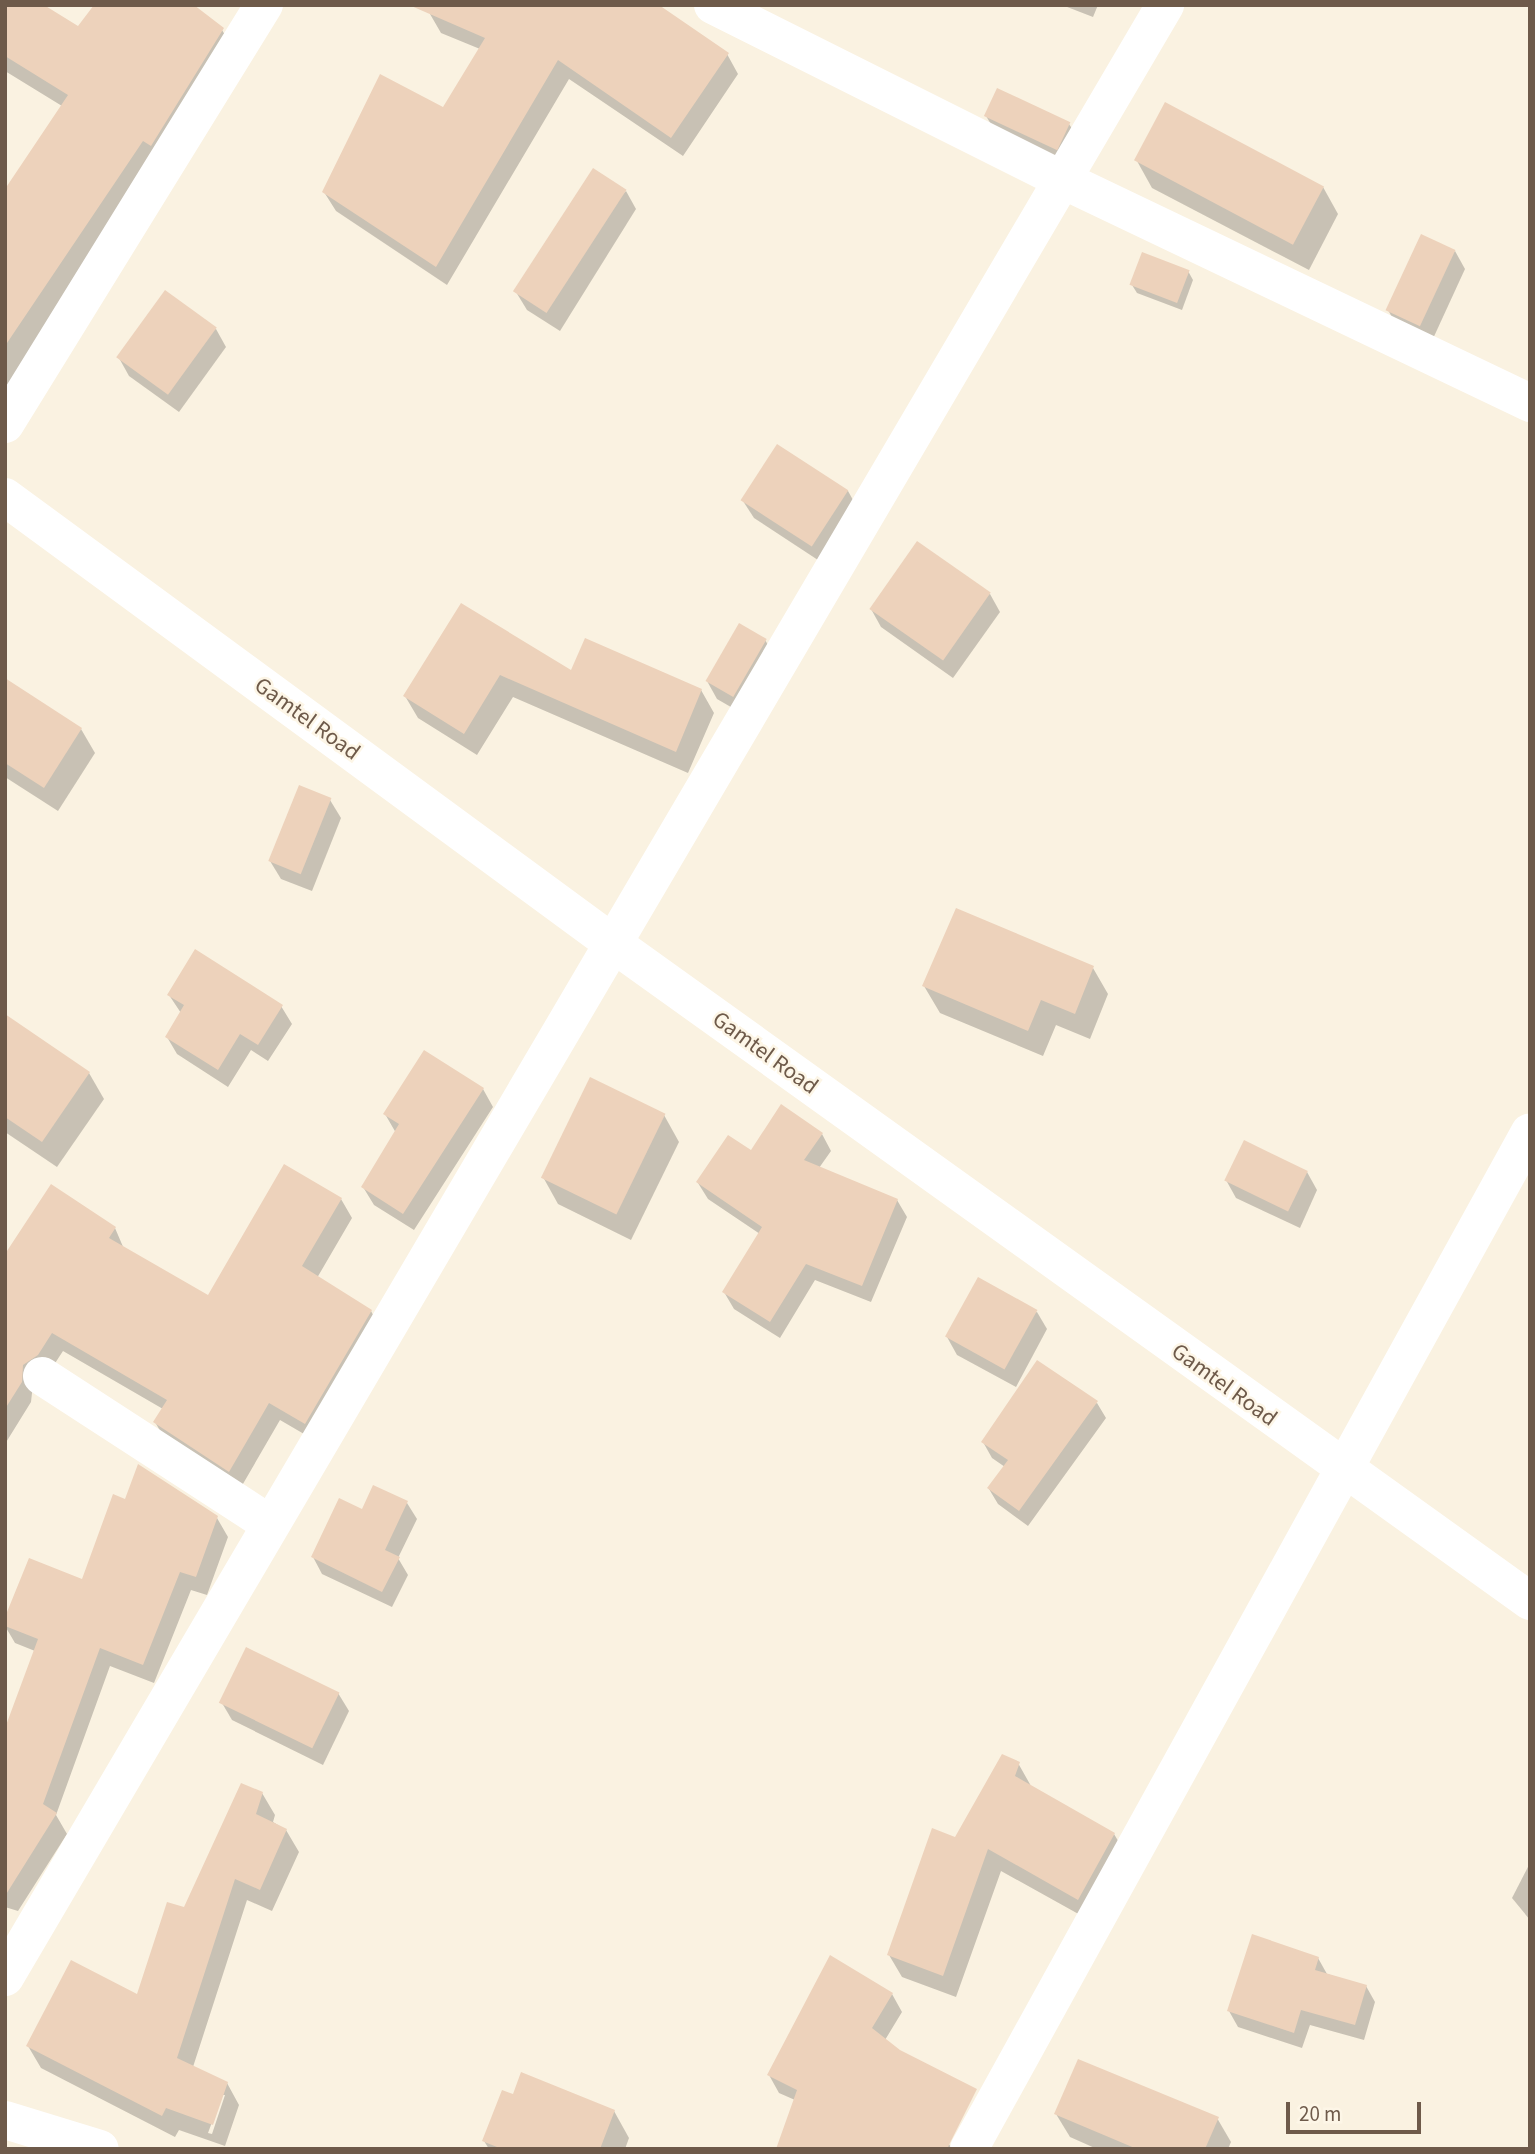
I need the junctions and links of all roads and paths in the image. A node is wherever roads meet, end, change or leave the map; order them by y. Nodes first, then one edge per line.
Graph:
1 (264, 5) edge
2 (713, 5) edge
3 (1165, 5) edge
4 (1059, 178) junction
5 (1530, 403) edge
6 (5, 424) edge
7 (5, 497) edge
8 (611, 942) junction
9 (1530, 1132) edge
10 (42, 1376) dead end
11 (1344, 1472) junction
12 (271, 1524) junction
13 (1530, 1601) edge
14 (5, 1976) edge
15 (5, 2120) edge
16 (100, 2149) edge
17 (969, 2149) edge

1 - 6 street
2 - 4 street
3 - 4 street
4 - 5 street
4 - 8 street
7 - 8 street, Gamtel Road
8 - 11 street, Gamtel Road
8 - 12 street
9 - 11 street
10 - 12 street
11 - 13 street, Gamtel Road
11 - 17 street
12 - 14 street
15 - 16 street

